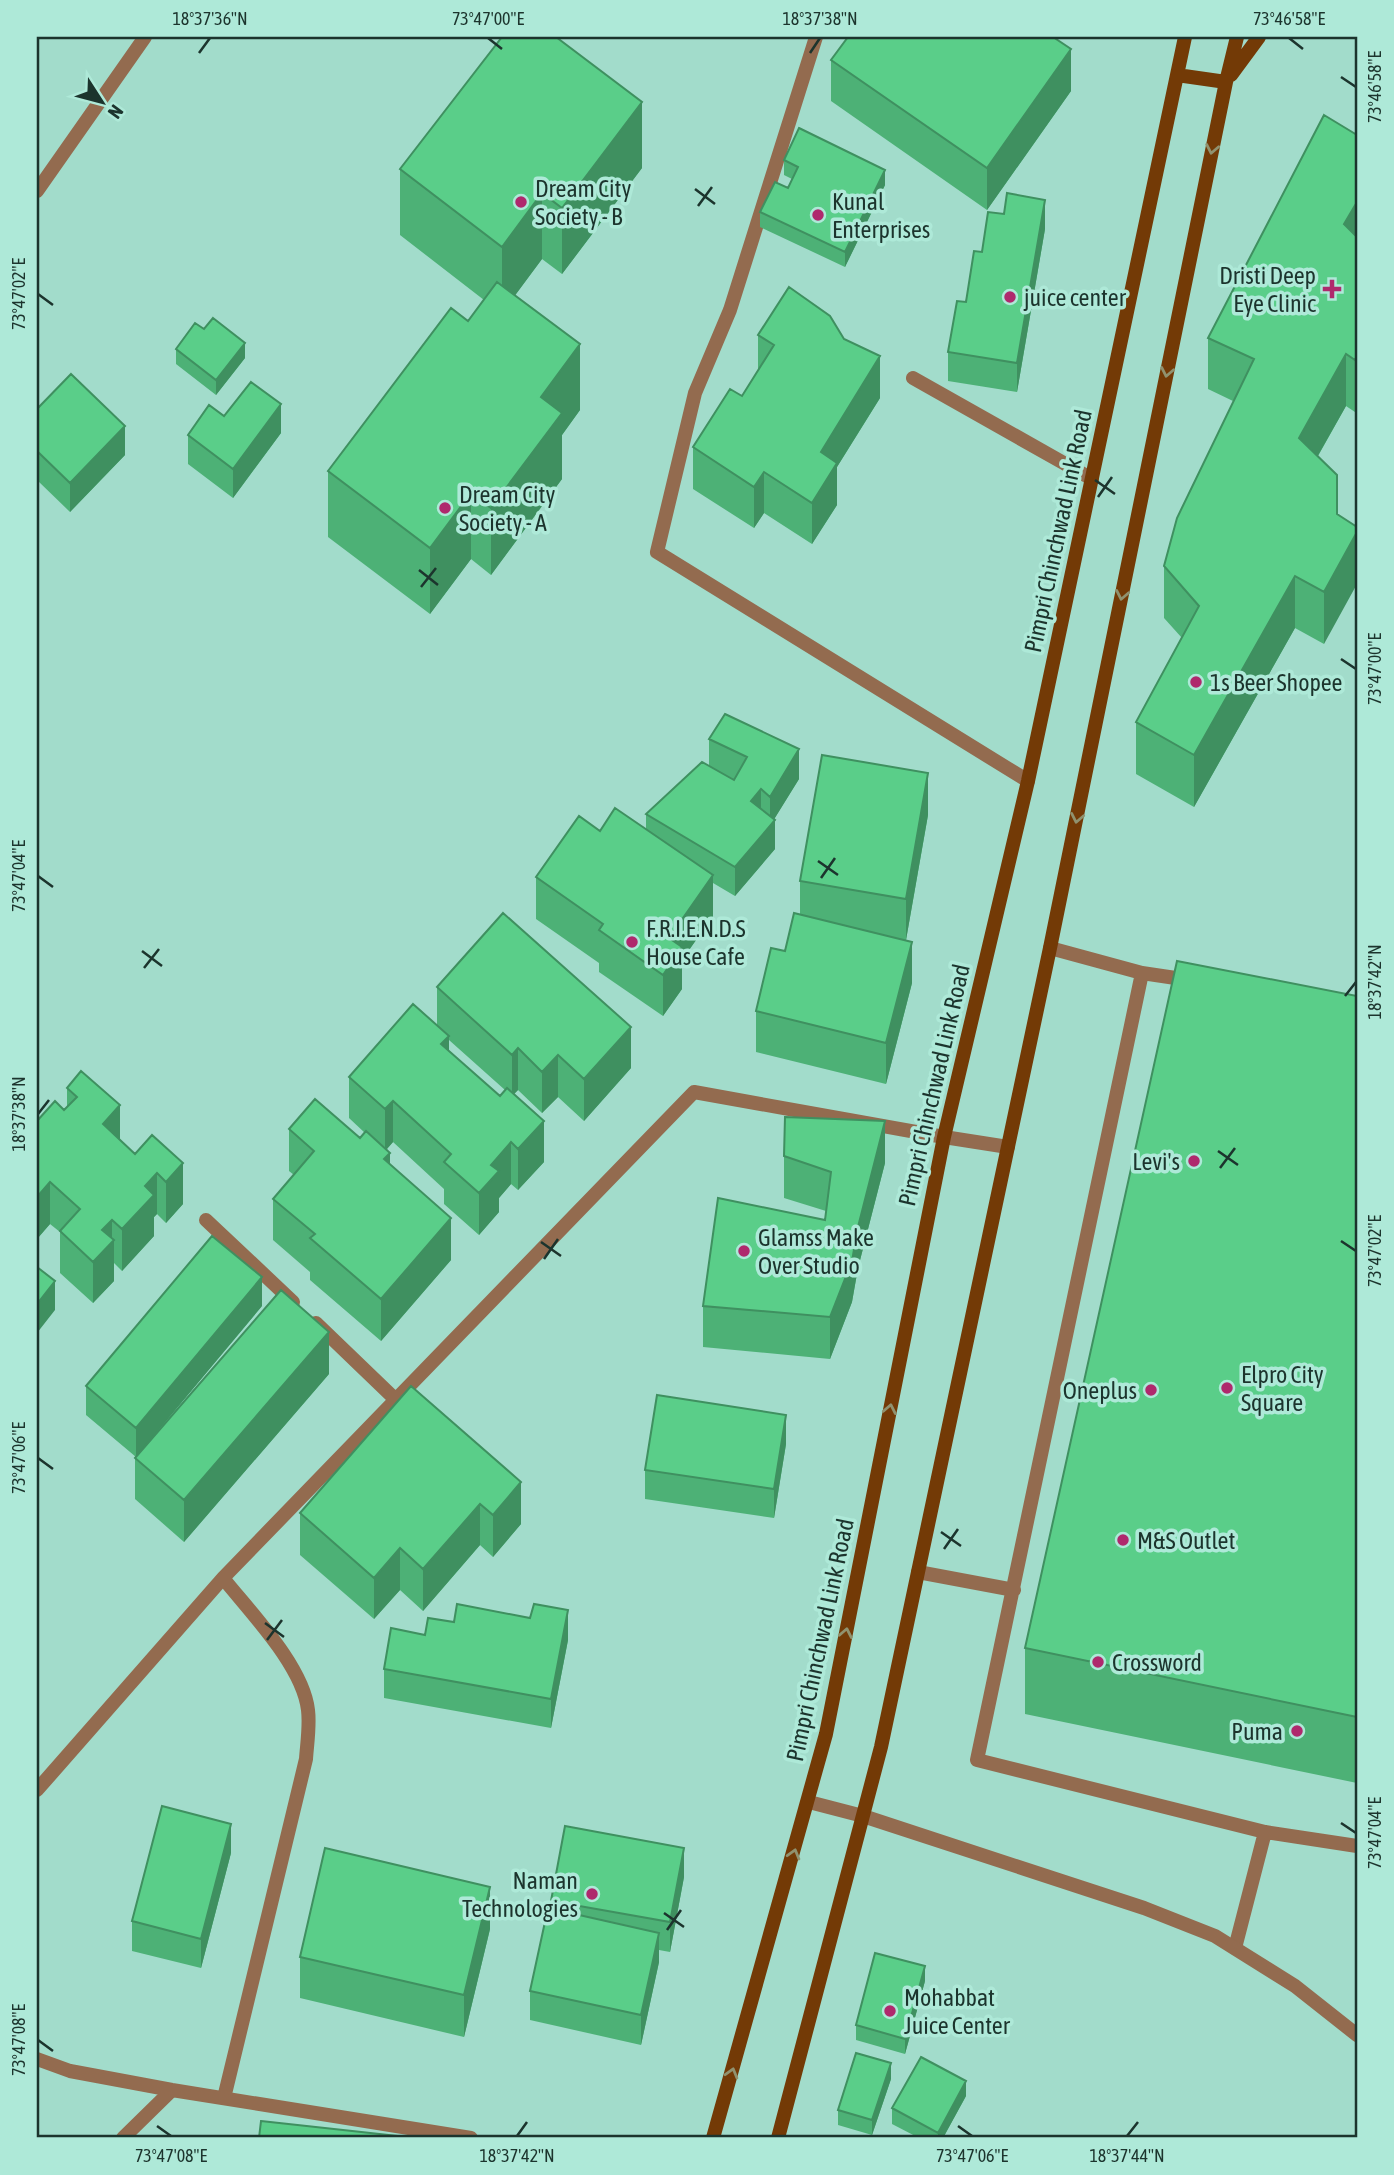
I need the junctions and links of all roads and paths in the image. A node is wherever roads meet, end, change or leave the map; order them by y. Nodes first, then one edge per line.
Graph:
1 (145, 37) edge
2 (816, 37) edge
3 (1185, 37) edge
4 (1237, 37) edge
5 (1259, 37) edge
6 (1177, 75) junction
7 (1226, 82) junction
8 (37, 191) edge
9 (913, 378) dead end
10 (1092, 479) junction
11 (1028, 781) junction
12 (1051, 948) junction
13 (1142, 973) junction
14 (1209, 982) edge
15 (944, 1137) junction
16 (1008, 1147) junction
17 (206, 1220) dead end
18 (396, 1399) junction
19 (918, 1572) junction
20 (223, 1578) junction
21 (1014, 1590) junction
22 (37, 1790) edge
23 (809, 1802) junction
24 (863, 1816) junction
25 (1265, 1832) junction
26 (1357, 1846) edge
27 (1235, 1948) junction
28 (1357, 2035) edge
29 (37, 2059) edge
30 (172, 2090) junction
31 (224, 2098) junction
32 (123, 2138) edge
33 (471, 2138) edge
34 (713, 2138) edge
35 (778, 2138) edge

1 - 8 street
2 - 11 street
3 - 6 main road, Pimpri Chinchwad Link Road
4 - 7 main road
5 - 7 main road
6 - 7 main road
6 - 10 main road, Pimpri Chinchwad Link Road
7 -> 12 main road
9 - 10 street
10 - 11 main road, Pimpri Chinchwad Link Road
11 - 15 main road, Pimpri Chinchwad Link Road
12 - 13 street
12 - 16 main road
13 - 14 street
13 - 21 street
15 - 16 street
15 - 18 street
23 -> 15 main road, Pimpri Chinchwad Link Road
16 - 19 main road
17 - 18 street
18 - 20 street
19 - 21 street
19 - 24 main road
20 - 22 street
20 - 31 street
21 - 25 street
23 - 24 street
34 -> 23 main road, Pimpri Chinchwad Link Road
24 - 27 street
24 - 35 main road
25 - 26 street
25 - 27 street
27 - 28 street
29 - 30 street
30 - 31 street
30 - 32 street
31 - 33 street

